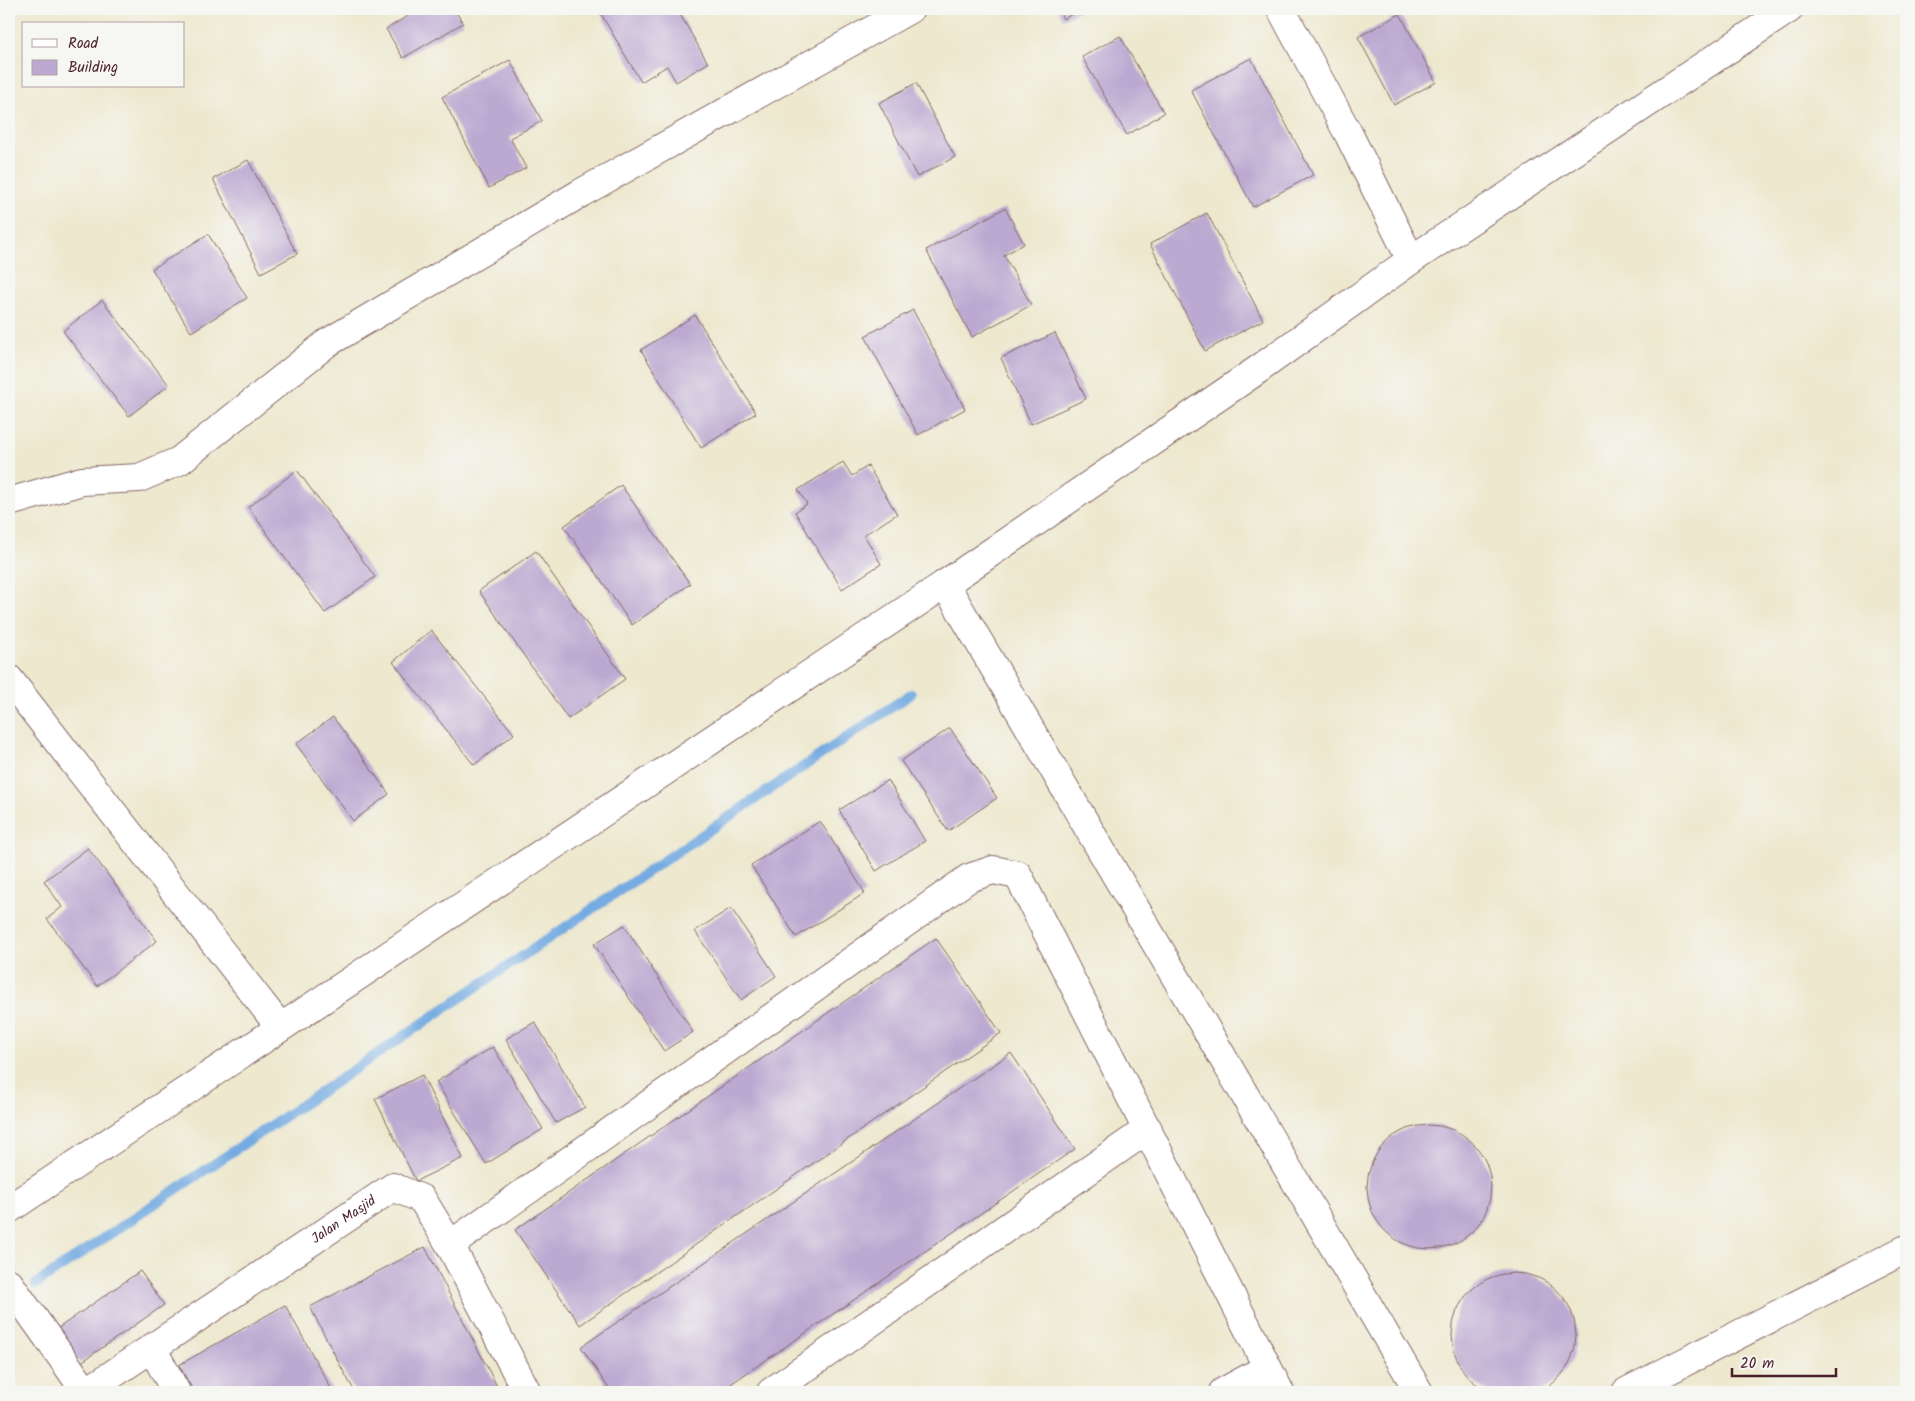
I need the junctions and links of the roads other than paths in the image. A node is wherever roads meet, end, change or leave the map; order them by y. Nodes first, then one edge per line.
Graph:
1 (910, 9) edge
2 (1281, 9) edge
3 (1789, 9) edge
4 (1411, 260) junction
5 (9, 502) edge
6 (945, 584) junction
7 (9, 679) edge
8 (280, 1027) junction
9 (1148, 1129) junction
10 (9, 1210) edge
11 (450, 1245) junction
12 (1906, 1249) edge
13 (9, 1282) edge
14 (152, 1348) junction
15 (1267, 1368) junction
16 (86, 1392) edge
17 (176, 1392) edge
18 (527, 1392) edge
19 (771, 1392) edge
20 (1223, 1392) edge
21 (1280, 1392) edge
22 (1419, 1392) edge
23 (1626, 1392) edge

1 - 5 street
2 - 4 street
3 - 4 street
4 - 6 street
6 - 8 street
6 - 22 street
7 - 8 street
8 - 10 street
9 - 11 street
9 - 15 street
9 - 19 street
11 - 14 street, Jalan Masjid
11 - 18 street, Jalan Masjid
12 - 23 street
13 - 16 street
14 - 16 street, Jalan Masjid
14 - 17 street
15 - 20 street
15 - 21 street

